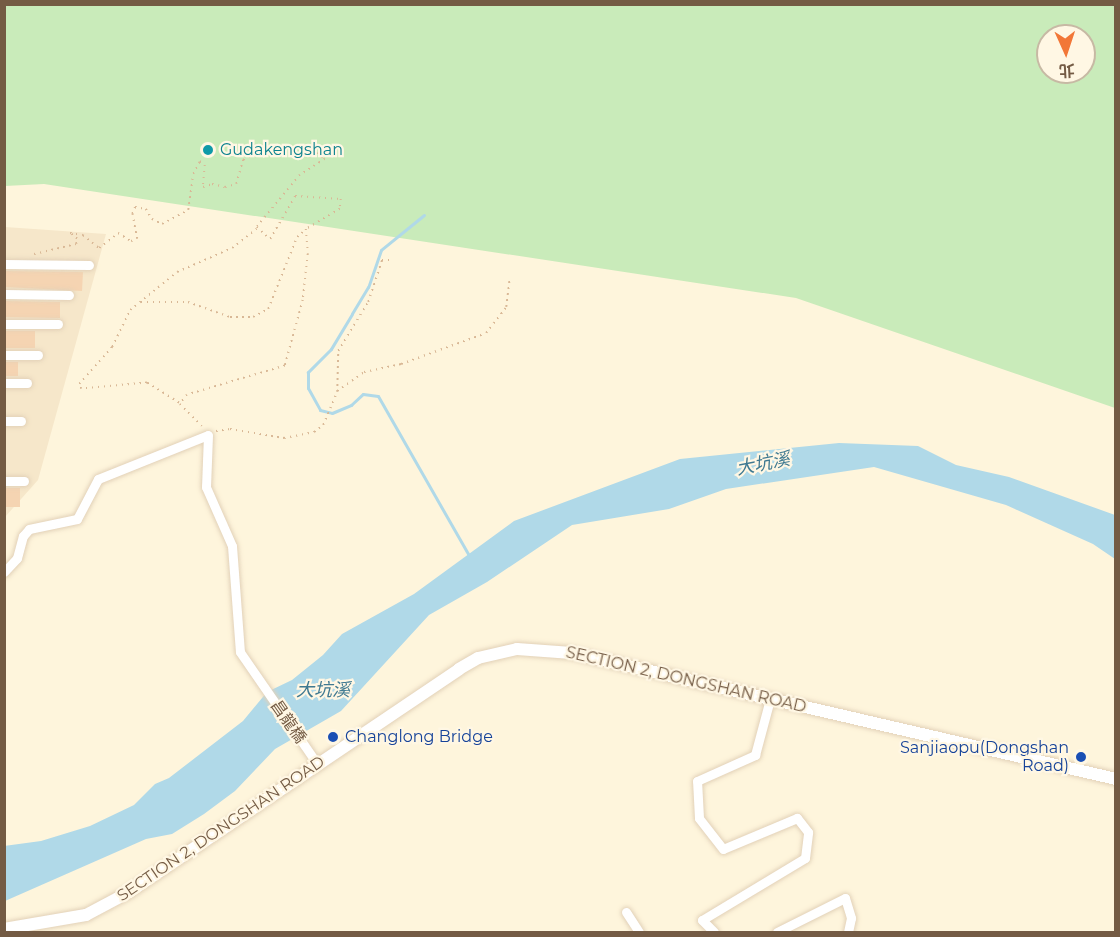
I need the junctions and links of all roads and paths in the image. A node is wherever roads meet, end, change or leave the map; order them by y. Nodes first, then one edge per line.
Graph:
1 (257, 227) junction
2 (306, 229) junction
3 (392, 260) dead end
4 (4, 264) edge
5 (21, 264) junction
6 (89, 265) dead end
7 (509, 281) dead end
8 (4, 294) edge
9 (69, 295) dead end
10 (141, 302) junction
11 (4, 324) edge
12 (58, 324) dead end
13 (4, 355) edge
14 (38, 355) dead end
15 (4, 383) edge
16 (27, 383) dead end
17 (337, 392) junction
18 (180, 404) junction
19 (4, 421) edge
20 (21, 422) dead end
21 (208, 435) junction
22 (4, 481) edge
23 (24, 481) dead end
24 (4, 572) edge
25 (770, 699) junction
26 (318, 765) junction
27 (1116, 779) edge
28 (626, 912) dead end
29 (4, 929) edge
30 (639, 933) edge
31 (714, 933) edge
32 (777, 933) edge
33 (848, 933) edge

1 - 2 path
1 - 5 path
1 - 10 path
2 - 10 path
2 - 18 path
3 - 17 path
4 - 5 street
5 - 6 street
7 - 17 path
8 - 9 street
10 - 18 path
11 - 12 street
13 - 14 street
15 - 16 street
17 - 21 path
18 - 21 path
19 - 20 street
21 - 24 street
21 - 26 street, 昌龍橋
22 - 23 street
25 - 26 main road, SECTION 2, DONGSHAN ROAD
25 - 27 main road, SECTION 2, DONGSHAN ROAD
25 - 31 street
26 - 29 main road, SECTION 2, DONGSHAN ROAD
28 - 30 street
32 - 33 street

